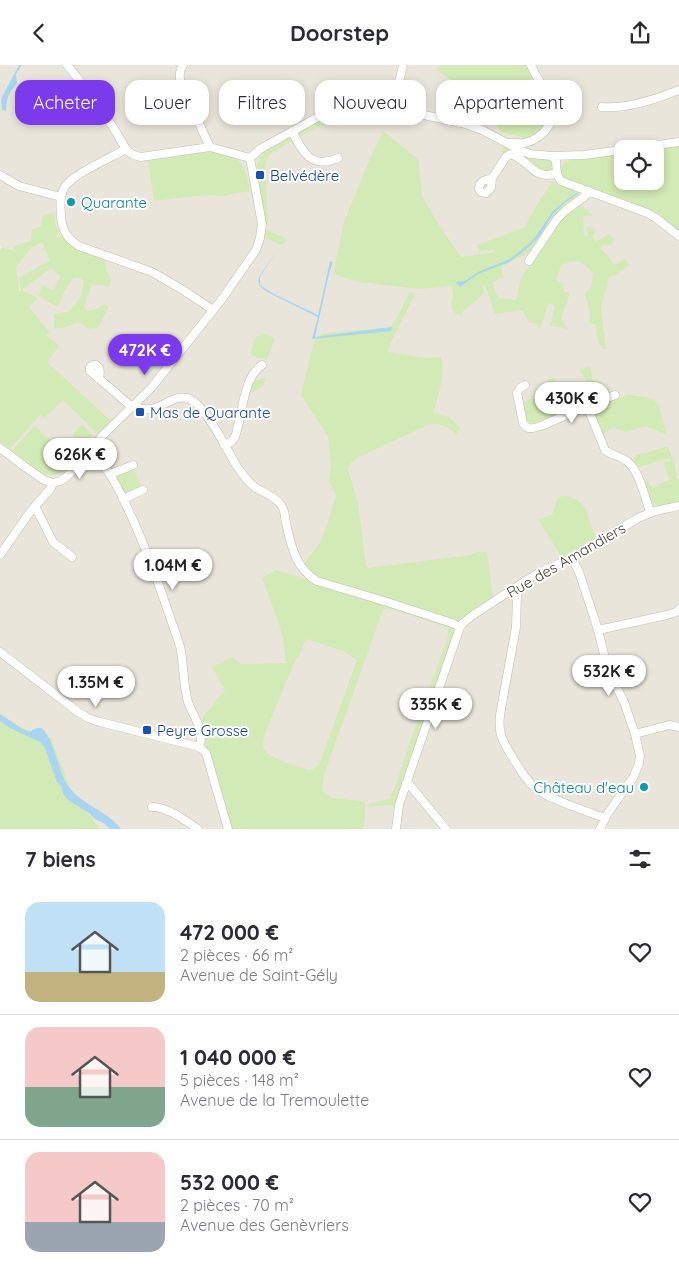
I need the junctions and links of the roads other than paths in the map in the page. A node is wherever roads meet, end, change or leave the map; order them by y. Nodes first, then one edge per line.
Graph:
1 (67, 65) edge
2 (74, 65) edge
3 (182, 65) edge
4 (403, 65) edge
5 (532, 65) edge
6 (78, 78) junction
7 (400, 80) edge
8 (679, 90) edge
9 (602, 107) dead end
10 (426, 115) edge
11 (315, 119) edge
12 (292, 131) junction
13 (537, 137) junction
14 (679, 142) edge
15 (508, 143) junction
16 (664, 144) edge
17 (210, 147) junction
18 (126, 149) junction
19 (614, 151) edge
20 (532, 154) junction
21 (552, 156) junction
22 (250, 158) junction
23 (338, 158) dead end
24 (556, 173) junction
25 (0, 175) edge
26 (492, 179) dead end
27 (589, 191) junction
28 (61, 197) junction
29 (679, 236) edge
30 (529, 261) dead end
31 (213, 310) junction
32 (262, 365) dead end
33 (99, 379) dead end
34 (525, 385) dead end
35 (615, 395) dead end
36 (587, 406) junction
37 (132, 407) junction
38 (224, 445) junction
39 (0, 447) edge
40 (90, 451) junction
41 (133, 465) dead end
42 (111, 475) junction
43 (53, 483) junction
44 (143, 490) dead end
45 (123, 499) junction
46 (34, 506) junction
47 (679, 506) edge
48 (650, 512) junction
49 (0, 555) edge
50 (72, 557) dead end
51 (572, 558) junction
52 (515, 588) junction
53 (679, 609) edge
54 (460, 627) junction
55 (598, 630) junction
56 (0, 652) edge
57 (679, 727) edge
58 (635, 734) junction
59 (199, 747) junction
60 (406, 783) junction
61 (152, 807) dead end
62 (605, 818) junction
63 (198, 829) edge
64 (230, 829) edge
65 (396, 829) edge
66 (446, 829) edge
67 (600, 829) edge

1 - 6 street
2 - 6 street
3 - 17 street
4 - 7 street
5 - 13 street
6 - 18 street
8 - 9 street
10 - 15 street
11 - 12 street
12 - 22 street
12 - 23 street
13 - 15 street
13 - 20 street
14 - 16 street
15 - 20 street
17 - 18 street
17 - 22 street
18 - 28 street
19 - 21 street
20 - 21 street
21 - 24 street
22 - 31 street
24 - 26 street
24 - 27 street
25 - 28 street
27 - 29 street
27 - 30 street
28 - 31 street
31 - 37 street
32 - 38 street
33 - 37 street
34 - 36 street
35 - 36 street
36 - 48 street
37 - 38 street
37 - 40 street
38 - 54 street
39 - 43 street
40 - 42 street
40 - 43 street
41 - 42 street
42 - 45 street
43 - 46 street
44 - 45 street
45 - 59 street
46 - 49 street
46 - 50 street
47 - 48 street, Rue des Amandiers
48 - 51 street, Rue des Amandiers
51 - 52 street, Rue des Amandiers
51 - 55 street
52 - 54 street, Rue des Amandiers
52 - 62 street
53 - 55 street
54 - 60 street
55 - 58 street
56 - 59 street
57 - 58 street
58 - 62 street
59 - 64 street
60 - 65 street
60 - 66 street
61 - 63 street
62 - 67 street

